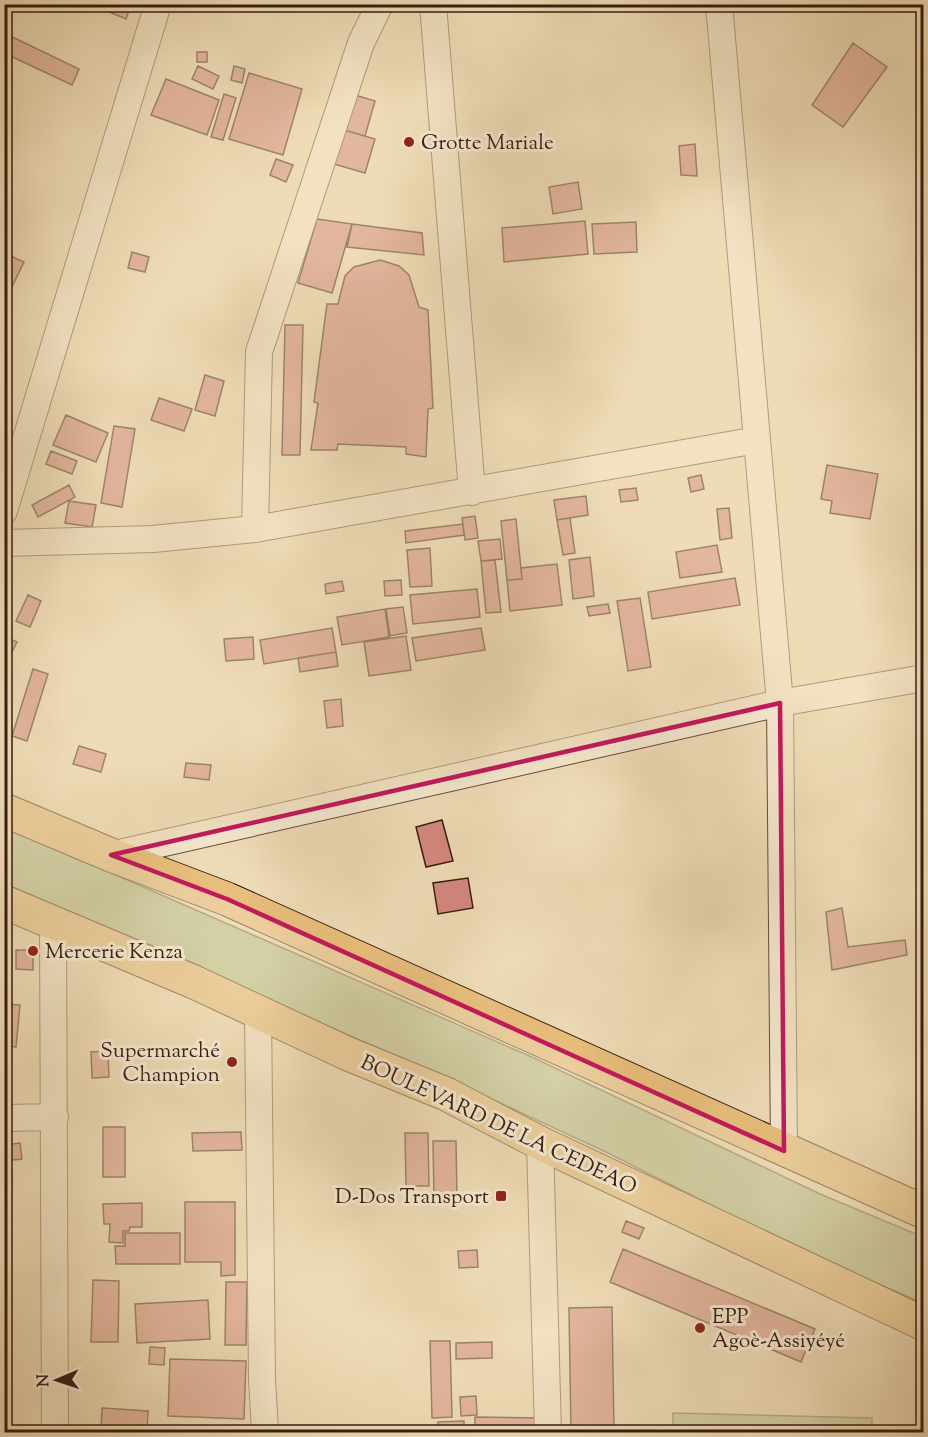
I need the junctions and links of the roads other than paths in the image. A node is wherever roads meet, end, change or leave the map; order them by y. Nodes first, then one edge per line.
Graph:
1 (158, 4) edge
2 (380, 4) edge
3 (433, 4) edge
4 (719, 4) edge
5 (757, 440) junction
6 (472, 492) junction
7 (4, 511) edge
8 (255, 529) junction
9 (4, 543) edge
10 (924, 678) edge
11 (780, 703) junction
12 (4, 810) edge
13 (111, 855) junction
14 (4, 902) edge
15 (53, 925) junction
16 (258, 1013) junction
17 (56, 1117) junction
18 (4, 1118) edge
19 (540, 1143) junction
20 (784, 1151) junction
21 (924, 1212) edge
22 (924, 1324) edge
23 (55, 1432) edge
24 (265, 1432) edge
25 (548, 1432) edge

1 - 7 street
2 - 8 street
3 - 6 street
4 - 5 street
5 - 6 street
5 - 11 street
6 - 8 street
8 - 9 street
10 - 11 street
11 - 13 street
11 - 20 street
12 - 13 main road
13 - 20 main road
14 - 15 main road, BOULEVARD DE LA CEDEAO
15 - 16 main road, BOULEVARD DE LA CEDEAO
15 - 17 street
16 - 19 main road, BOULEVARD DE LA CEDEAO
16 - 24 street
17 - 18 street
17 - 23 street
19 - 22 main road, BOULEVARD DE LA CEDEAO
19 - 25 street
20 - 21 main road

